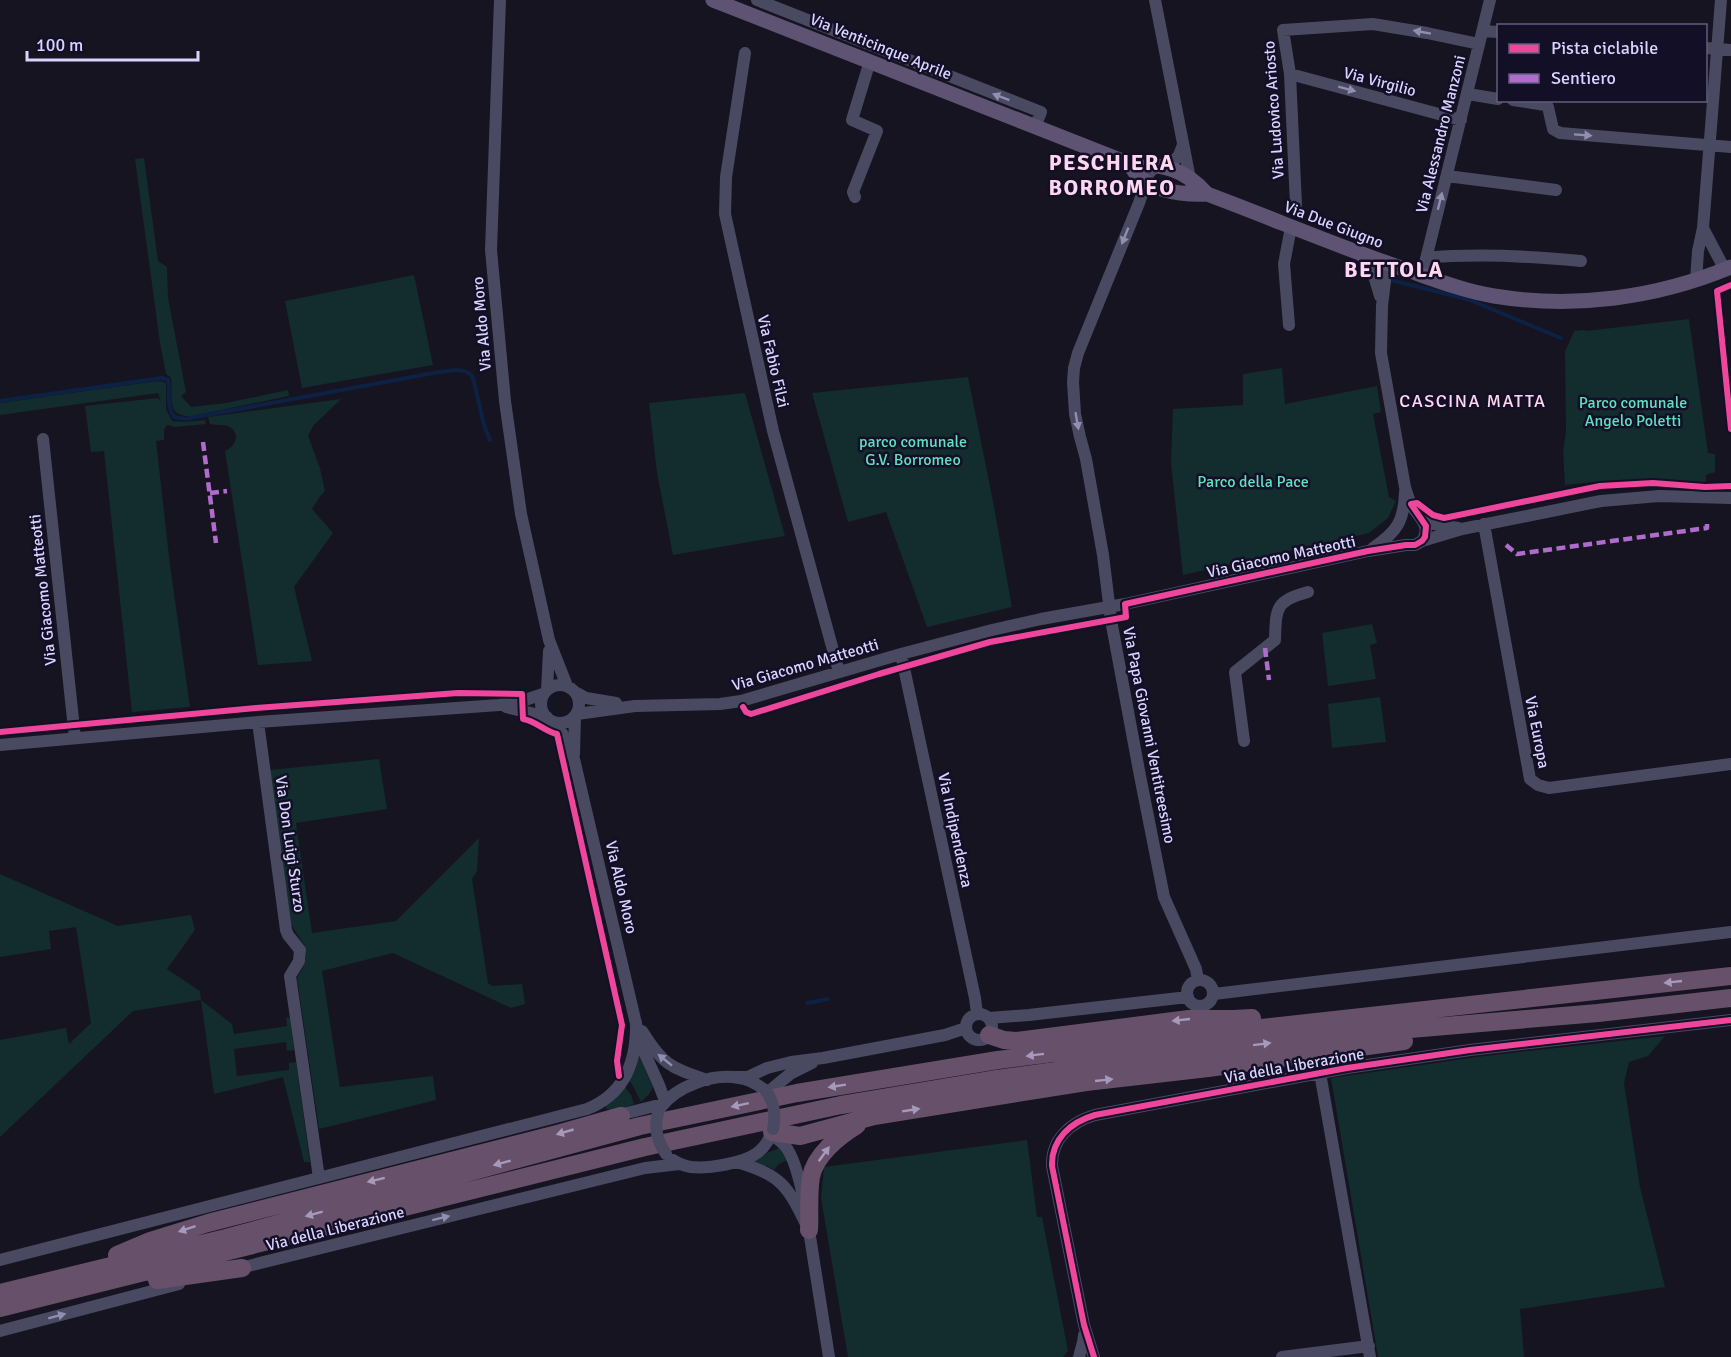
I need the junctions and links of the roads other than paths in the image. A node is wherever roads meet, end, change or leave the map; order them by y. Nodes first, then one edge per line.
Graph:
1 (500, 0) edge
2 (713, 0) edge
3 (1155, 0) edge
4 (1490, 0) edge
5 (1720, 0) edge
6 (763, 1) edge
7 (1483, 31) junction
8 (1497, 32) edge
9 (1479, 44) junction
10 (1711, 49) edge
11 (1731, 50) edge
12 (745, 53) dead end
13 (870, 61) junction
14 (1290, 74) junction
15 (1468, 94) junction
16 (1497, 99) edge
17 (1526, 102) edge
18 (1461, 120) junction
19 (1035, 127) junction
20 (1182, 145) junction
21 (1709, 145) junction
22 (1731, 147) edge
23 (1130, 164) junction
24 (1158, 166) junction
25 (1447, 176) junction
26 (1190, 178) junction
27 (1146, 181) junction
28 (1556, 190) dead end
29 (1184, 194) junction
30 (1207, 194) junction
31 (855, 197) dead end
32 (1296, 205) dead end
33 (1291, 227) junction
34 (1703, 228) junction
35 (1360, 254) junction
36 (1426, 258) junction
37 (1581, 261) dead end
38 (1387, 264) junction
39 (1728, 269) edge
40 (1422, 275) junction
41 (1696, 281) junction
42 (1382, 306) junction
43 (1289, 325) dead end
44 (43, 438) dead end
45 (1405, 487) junction
46 (1731, 498) edge
47 (1422, 520) junction
48 (1399, 524) junction
49 (1484, 524) junction
50 (1462, 529) junction
51 (1422, 541) junction
52 (1406, 545) junction
53 (1368, 551) junction
54 (1308, 592) dead end
55 (1110, 608) junction
56 (549, 640) junction
57 (901, 654) junction
58 (839, 672) junction
59 (571, 689) junction
60 (545, 692) junction
61 (499, 705) junction
62 (635, 706) junction
63 (576, 715) junction
64 (549, 719) junction
65 (258, 722) junction
66 (75, 738) junction
67 (1244, 741) dead end
68 (0, 746) edge
69 (574, 759) junction
70 (1731, 764) edge
71 (1731, 932) edge
72 (1731, 976) edge
73 (1198, 980) junction
74 (1595, 991) junction
75 (1214, 994) junction
76 (1188, 997) junction
77 (1731, 998) edge
78 (1598, 1013) junction
79 (1731, 1020) edge
80 (636, 1022) junction
81 (986, 1024) junction
82 (968, 1033) junction
83 (823, 1058) junction
84 (1320, 1073) junction
85 (735, 1077) junction
86 (707, 1080) junction
87 (770, 1093) junction
88 (662, 1106) junction
89 (576, 1112) junction
90 (621, 1116) junction
91 (874, 1116) junction
92 (772, 1132) junction
93 (736, 1162) junction
94 (679, 1164) junction
95 (319, 1178) junction
96 (809, 1230) junction
97 (0, 1260) edge
98 (242, 1268) junction
99 (71, 1275) junction
100 (0, 1293) edge
101 (0, 1308) edge
102 (0, 1315) edge
103 (1084, 1325) junction
104 (0, 1331) edge
105 (1370, 1352) edge
106 (830, 1355) edge
107 (1078, 1357) edge
108 (1094, 1357) edge
109 (1282, 1357) edge

1 - 56 street, Via Aldo Moro
2 - 13 main road, Via Venticinque Aprile
3 - 20 street
4 - 7 street, Via Alessandro Manzoni
5 - 10 street
19 -> 6 street, Via Venticinque Aprile
7 - 8 street
7 - 9 street, Via Alessandro Manzoni
9 -> 14 street, Via Ludovico Ariosto
9 - 15 street, Via Alessandro Manzoni
10 - 11 street
10 - 21 street
12 - 58 street, Via Fabio Filzi
13 - 19 main road, Via Venticinque Aprile
13 - 31 street
14 -> 18 street, Via Virgilio
14 - 32 street, Via Ludovico Ariosto
15 - 16 street
15 - 18 street, Via Alessandro Manzoni
17 -> 21 street
18 - 25 street, Via Alessandro Manzoni
19 - 23 main road, Via Venticinque Aprile
20 - 24 street, Via Papa Giovanni Ventitreesimo
20 - 26 street
21 - 22 street
21 - 34 street
23 - 24 main road
23 - 27 main road
24 - 26 main road
24 - 27 street, Via Papa Giovanni Ventitreesimo
25 - 28 street
36 -> 25 street, Via Alessandro Manzoni
26 - 29 street
26 - 30 main road
27 - 29 main road
27 -> 55 street, Via Papa Giovanni Ventitreesimo
29 - 30 main road
30 - 33 main road, Via Due Giugno
33 - 35 main road, Via Due Giugno
33 - 43 street
34 - 39 street
34 - 41 street
35 - 38 main road, Via Due Giugno
35 - 42 street
36 - 37 street
36 - 40 street, Via Alessandro Manzoni
38 - 40 main road, Via Due Giugno
38 - 42 street
39 - 41 main road, Via Due Giugno
40 - 41 main road, Via Due Giugno
42 - 45 street
44 - 66 street, Via Giacomo Matteotti
45 - 47 street
45 - 48 street
46 - 49 street, Via Giacomo Matteotti
47 - 48 street
47 - 50 street
47 - 51 street
48 - 52 street
48 - 53 street, Via Giacomo Matteotti
49 - 50 street, Via Giacomo Matteotti
49 - 70 street, Via Europa
50 - 51 street, Via Giacomo Matteotti
51 - 52 street, Via Giacomo Matteotti
52 - 53 street, Via Giacomo Matteotti
53 - 55 street, Via Giacomo Matteotti
54 - 67 street
55 - 57 street, Via Giacomo Matteotti
55 - 73 street, Via Papa Giovanni Ventitreesimo
56 - 59 street, Via Aldo Moro
56 - 60 street, Via Aldo Moro
57 - 58 street, Via Giacomo Matteotti
57 - 81 street, Via Indipendenza
58 - 62 street, Via Giacomo Matteotti
59 - 60 street
59 - 62 street, Via Giacomo Matteotti
59 - 63 street
60 - 61 street
60 - 64 street
61 - 64 street
61 - 65 street
62 - 63 street, Via Giacomo Matteotti
63 - 64 street
63 - 69 street, Via Aldo Moro
64 - 69 street, Via Aldo Moro
65 - 66 street
65 - 95 street, Via Don Luigi Sturzo
66 - 68 street
69 - 80 street, Via Aldo Moro
71 - 75 street
72 -> 74 highway
73 - 75 street
73 - 76 street
74 -> 81 highway
74 -> 99 highway
75 - 76 street
76 - 81 street
77 - 78 highway
91 -> 78 highway
101 -> 78 highway
79 - 84 street, Via della Liberazione
86 -> 80 street, Via Aldo Moro
80 - 88 street, Via Aldo Moro
80 - 89 street
81 - 82 street
81 - 82 street
82 - 83 street
83 - 85 street
83 - 87 street
84 - 103 street, Via della Liberazione
84 - 105 street
85 - 86 street
85 - 87 street
86 - 88 street
87 - 92 street, bridge
88 - 90 street
88 - 94 street, bridge
89 - 90 street
89 - 95 street
90 -> 99 highway
91 - 92 highway
96 -> 91 highway
92 - 93 street
92 - 96 street
93 - 94 street
93 - 96 street
98 -> 94 street, Via della Liberazione
95 - 97 street
96 - 106 street
98 - 102 highway
104 -> 98 street, Via della Liberazione
99 - 100 highway
103 - 107 street, Via della Liberazione
103 - 108 street, Via della Liberazione
105 - 109 street

